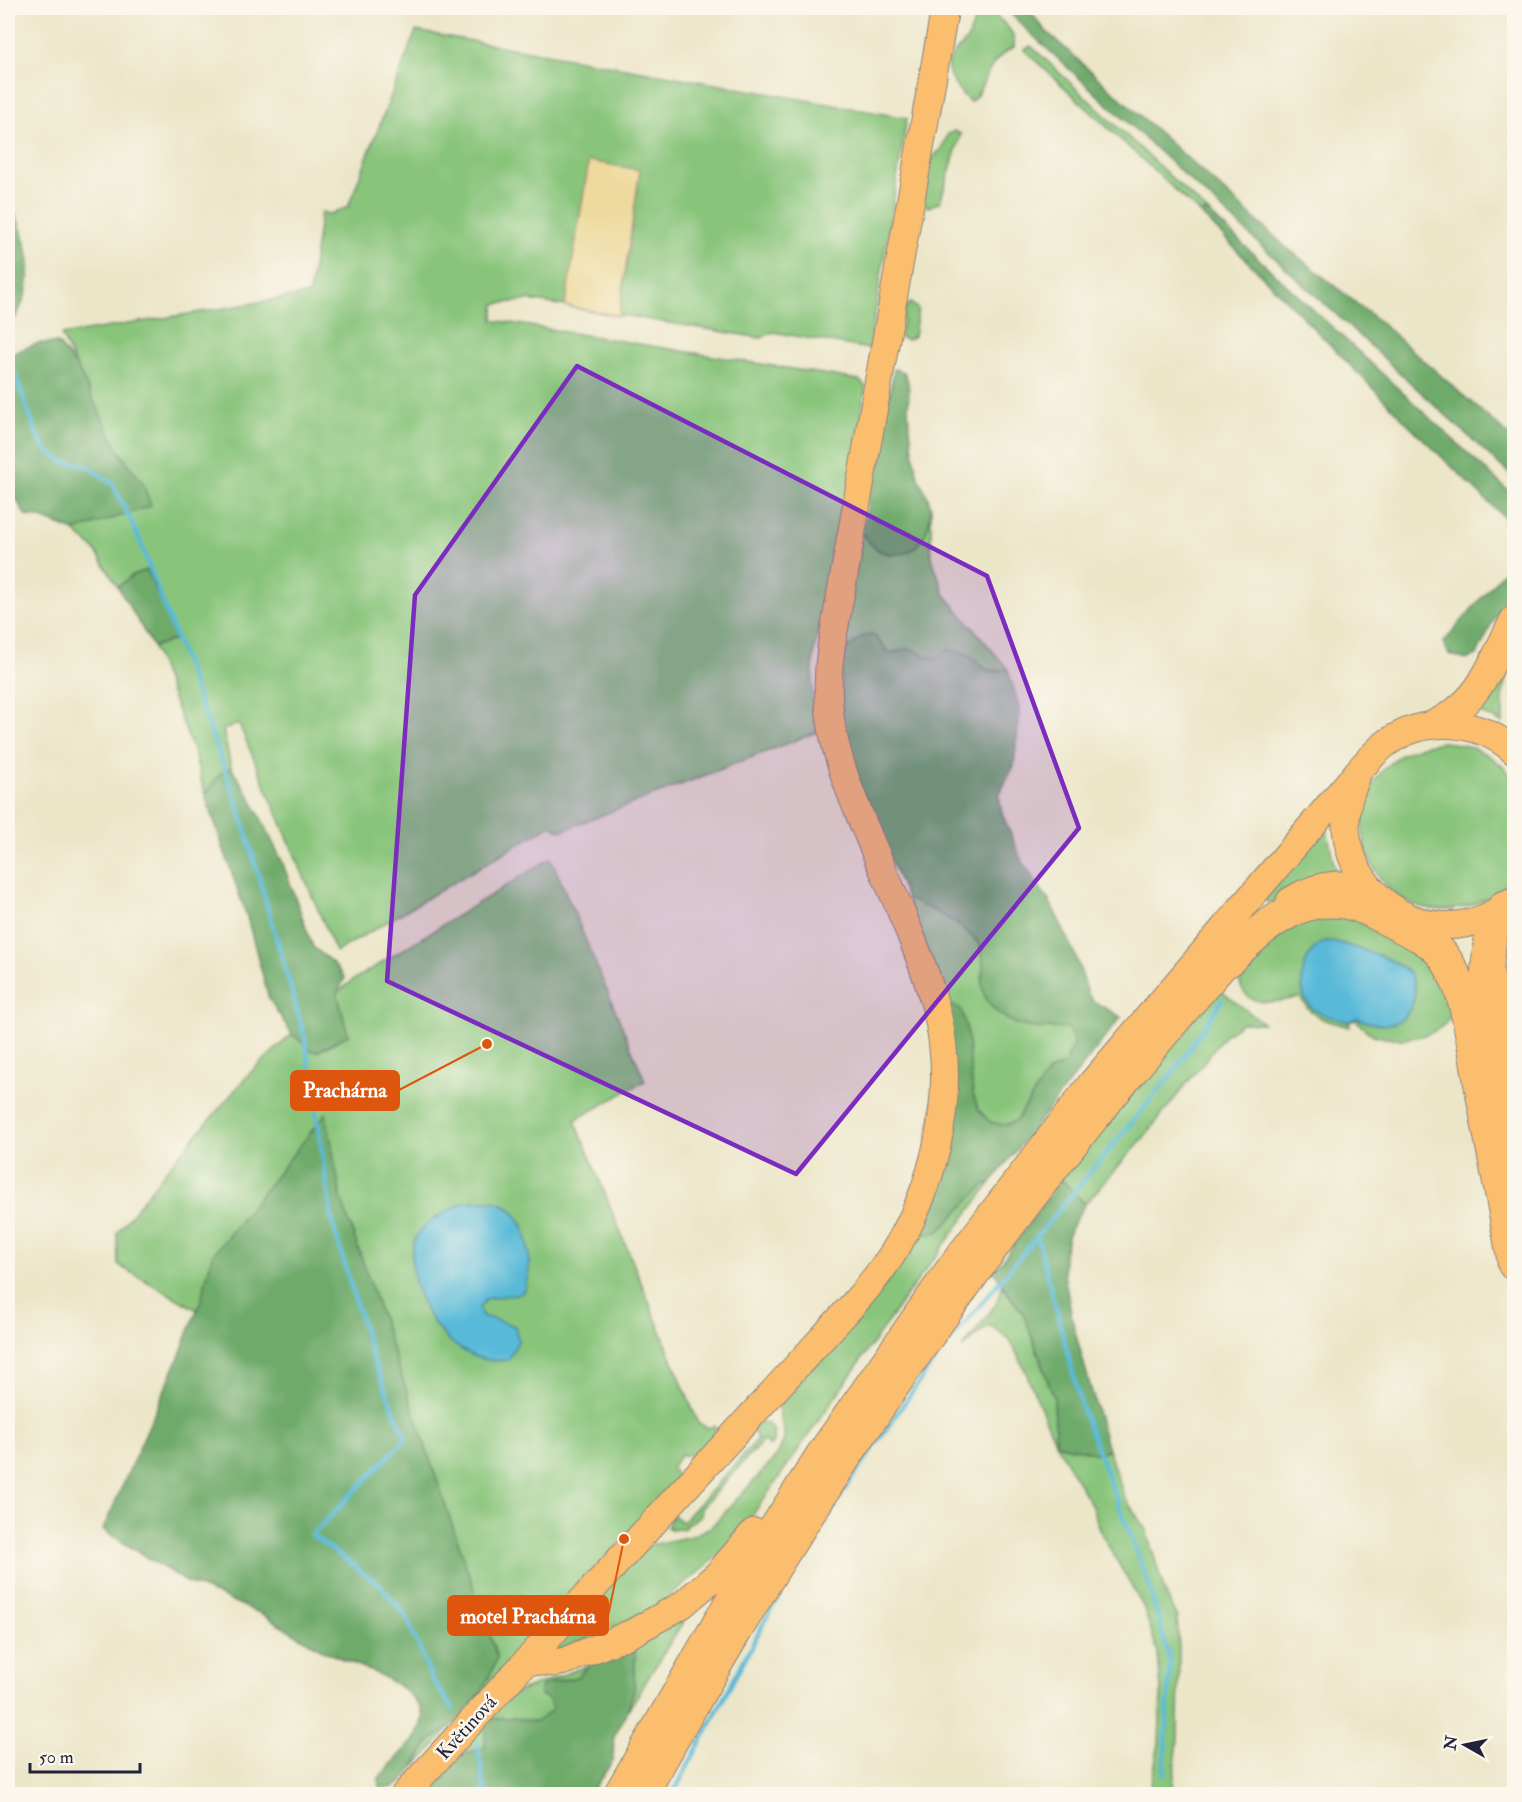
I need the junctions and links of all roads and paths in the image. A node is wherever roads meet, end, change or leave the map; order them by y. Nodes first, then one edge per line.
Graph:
1 (945, 8) edge
2 (1515, 620) edge
3 (1430, 726) junction
4 (1515, 751) edge
5 (1368, 760) junction
6 (1378, 898) junction
7 (1509, 903) edge
8 (1418, 921) junction
9 (1228, 961) junction
10 (1468, 1026) junction
11 (1515, 1120) edge
12 (1515, 1264) edge
13 (819, 1455) junction
14 (527, 1660) junction
15 (405, 1794) edge
16 (617, 1794) edge
17 (645, 1794) edge

1 - 14 main road, Květinová
2 - 3 main road
3 - 4 main road
3 - 5 main road
5 - 6 main road
5 - 13 main road
6 - 8 main road
6 - 9 main road
7 - 8 main road
7 - 11 highway
8 - 10 highway
9 - 10 highway
9 - 17 main road
10 - 12 highway
13 - 14 main road
13 - 16 main road
14 - 15 main road, Květinová

